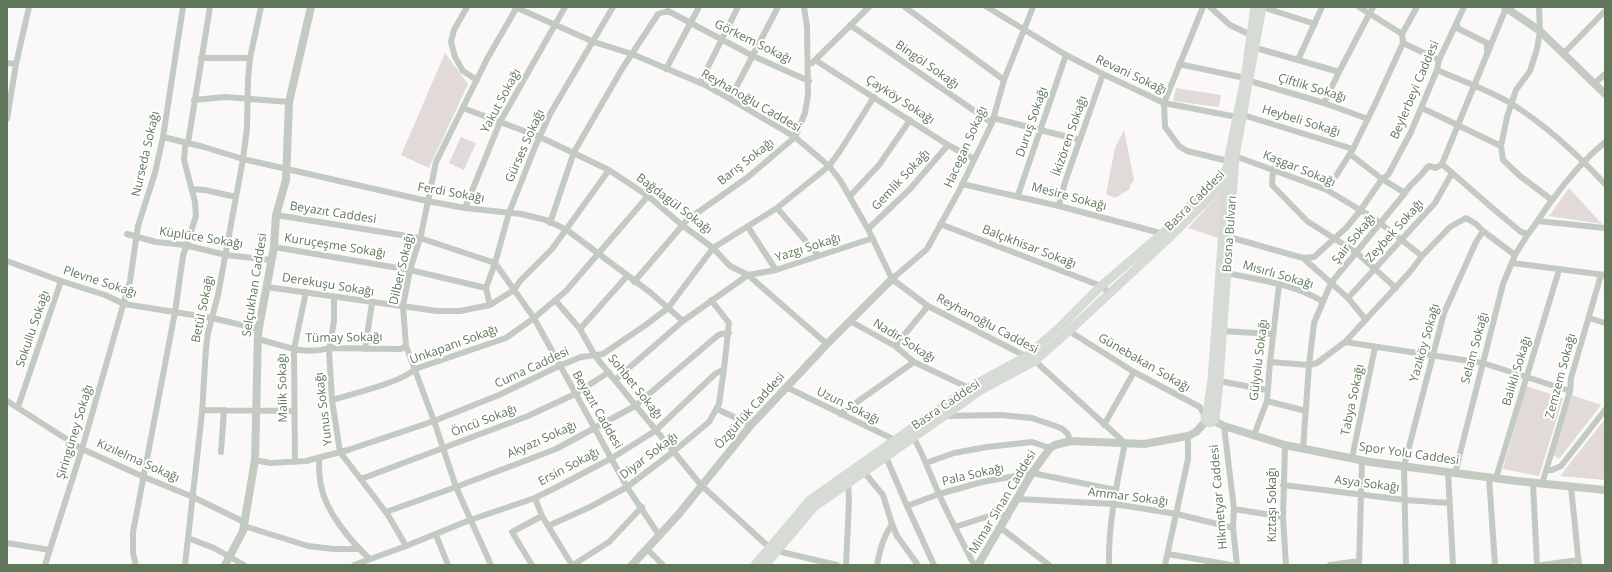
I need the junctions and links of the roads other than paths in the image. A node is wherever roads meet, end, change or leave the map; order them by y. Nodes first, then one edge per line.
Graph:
1 (29, 7) edge
2 (184, 7) edge
3 (210, 7) edge
4 (261, 7) edge
5 (311, 7) edge
6 (466, 7) edge
7 (516, 7) edge
8 (565, 7) edge
9 (613, 7) edge
10 (699, 7) edge
11 (738, 7) edge
12 (778, 7) edge
13 (804, 7) edge
14 (869, 7) edge
15 (905, 7) edge
16 (987, 7) edge
17 (1033, 7) edge
18 (1203, 7) edge
19 (1210, 7) edge
20 (1255, 7) edge
21 (1262, 7) edge
22 (1322, 7) edge
23 (1359, 7) edge
24 (1373, 7) edge
25 (1417, 7) edge
26 (1464, 7) edge
27 (1506, 7) edge
28 (1539, 7) edge
29 (668, 9) edge
30 (1605, 11) edge
31 (1370, 14) junction
32 (690, 22) junction
33 (1457, 22) junction
34 (554, 24) junction
35 (850, 24) junction
36 (1315, 24) junction
37 (1024, 30) junction
38 (1540, 31) junction
39 (1402, 34) junction
40 (1251, 35) junction
41 (722, 39) junction
42 (594, 42) junction
43 (1403, 43) junction
44 (1256, 48) junction
45 (632, 54) junction
46 (1563, 54) junction
47 (1066, 55) junction
48 (1487, 55) junction
49 (753, 56) junction
50 (201, 58) junction
51 (250, 58) junction
52 (815, 60) junction
53 (1298, 60) junction
54 (1439, 60) junction
55 (7, 63) edge
56 (16, 64) junction
57 (1179, 64) junction
58 (808, 67) junction
59 (666, 69) junction
60 (1437, 70) junction
61 (1339, 72) junction
62 (1103, 74) junction
63 (1605, 74) edge
64 (1247, 79) junction
65 (477, 80) junction
66 (1004, 80) junction
67 (809, 81) junction
68 (700, 83) junction
69 (1594, 84) junction
70 (1474, 86) junction
71 (1605, 94) edge
72 (874, 97) junction
73 (249, 99) junction
74 (730, 99) junction
75 (194, 100) junction
76 (8, 102) edge
77 (289, 102) junction
78 (1324, 102) junction
79 (1164, 103) junction
80 (1511, 103) junction
81 (463, 108) junction
82 (1422, 108) junction
83 (1240, 116) junction
84 (1368, 118) junction
85 (7, 119) edge
86 (910, 120) junction
87 (992, 120) junction
88 (500, 122) junction
89 (1459, 125) junction
90 (1041, 129) junction
91 (163, 137) junction
92 (540, 137) junction
93 (794, 137) junction
94 (1080, 140) junction
95 (1605, 142) edge
96 (188, 143) junction
97 (948, 144) junction
98 (1501, 146) junction
99 (1352, 151) junction
100 (574, 152) junction
101 (243, 159) junction
102 (974, 159) junction
103 (1584, 161) junction
104 (1442, 164) junction
105 (829, 166) junction
106 (1230, 167) junction
107 (288, 169) junction
108 (1273, 169) junction
109 (609, 170) junction
110 (1452, 173) junction
111 (1382, 179) junction
112 (962, 184) junction
113 (1605, 184) edge
114 (192, 189) junction
115 (1327, 190) junction
116 (1405, 194) junction
117 (1018, 195) junction
118 (648, 196) junction
119 (850, 196) junction
120 (236, 197) junction
121 (1552, 200) junction
122 (427, 201) junction
123 (1059, 206) junction
124 (465, 208) junction
125 (777, 208) junction
126 (1360, 211) junction
127 (509, 213) junction
128 (276, 215) junction
129 (1538, 221) junction
130 (550, 223) junction
131 (940, 224) junction
132 (1380, 224) junction
133 (682, 225) junction
134 (748, 227) junction
135 (1605, 228) edge
136 (868, 229) junction
137 (566, 230) junction
138 (1483, 231) junction
139 (127, 234) dead end
140 (1528, 234) junction
141 (1165, 236) junction
142 (137, 237) junction
143 (1229, 237) junction
144 (1335, 237) junction
145 (420, 238) junction
146 (873, 238) junction
147 (1401, 239) junction
148 (185, 245) junction
149 (274, 247) junction
150 (713, 248) junction
151 (1357, 253) junction
152 (598, 254) junction
153 (226, 255) junction
154 (818, 255) junction
155 (1515, 255) junction
156 (1422, 256) junction
157 (1303, 258) junction
158 (271, 260) junction
159 (7, 261) edge
160 (495, 263) junction
161 (1512, 263) junction
162 (1375, 269) junction
163 (410, 270) junction
164 (776, 270) junction
165 (1559, 270) junction
166 (1227, 273) junction
167 (748, 275) junction
168 (1603, 275) edge
169 (627, 276) junction
170 (892, 279) junction
171 (62, 281) junction
172 (634, 282) junction
173 (1331, 283) junction
174 (1279, 284) junction
175 (1101, 286) junction
176 (267, 287) junction
177 (486, 288) junction
178 (1396, 288) junction
179 (514, 290) junction
180 (306, 292) junction
181 (1110, 292) junction
182 (334, 297) junction
183 (1348, 298) junction
184 (555, 300) junction
185 (711, 300) junction
186 (1322, 301) junction
187 (372, 303) junction
188 (124, 304) junction
189 (490, 305) junction
190 (403, 306) junction
191 (928, 306) junction
192 (668, 308) junction
193 (175, 312) junction
194 (212, 318) junction
195 (534, 318) junction
196 (1589, 318) junction
197 (1366, 320) junction
198 (682, 321) junction
199 (850, 322) junction
200 (1605, 323) edge
201 (580, 328) junction
202 (258, 329) junction
203 (1070, 331) junction
204 (1222, 331) junction
205 (728, 333) junction
206 (1273, 334) junction
207 (258, 339) junction
208 (1345, 342) junction
209 (827, 344) junction
210 (406, 346) junction
211 (895, 346) junction
212 (1375, 347) junction
213 (329, 348) junction
214 (294, 349) junction
215 (365, 349) junction
216 (1432, 355) junction
217 (595, 356) junction
218 (1031, 359) junction
219 (914, 362) junction
220 (1270, 362) junction
221 (1483, 363) junction
222 (1309, 365) junction
223 (559, 366) junction
224 (415, 369) junction
225 (724, 369) junction
226 (608, 372) junction
227 (1134, 372) junction
228 (1527, 376) junction
229 (615, 380) junction
230 (1219, 381) junction
231 (786, 387) junction
232 (969, 388) junction
233 (1267, 390) junction
234 (1570, 391) junction
235 (575, 394) junction
236 (332, 400) junction
237 (7, 401) edge
238 (1267, 401) junction
239 (636, 406) junction
240 (18, 407) junction
241 (256, 409) junction
242 (717, 409) junction
243 (202, 410) junction
244 (224, 410) junction
245 (1605, 410) edge
246 (295, 411) junction
247 (1306, 411) junction
248 (840, 414) junction
249 (944, 416) junction
250 (1209, 418) junction
251 (434, 421) junction
252 (751, 425) junction
253 (1104, 425) junction
254 (1224, 426) junction
255 (594, 427) junction
256 (655, 431) junction
257 (1188, 436) junction
258 (1254, 436) junction
259 (913, 437) junction
260 (1071, 441) junction
261 (897, 443) junction
262 (1125, 443) junction
263 (1285, 445) junction
264 (1050, 448) junction
265 (82, 449) junction
266 (442, 449) junction
267 (1303, 450) junction
268 (220, 452) dead end
269 (340, 452) junction
270 (673, 452) junction
271 (886, 457) junction
272 (319, 458) junction
273 (612, 458) junction
274 (1352, 458) junction
275 (255, 460) junction
276 (1362, 460) junction
277 (295, 462) junction
278 (926, 463) junction
279 (1404, 466) junction
280 (1546, 470) junction
281 (864, 472) junction
282 (1452, 472) junction
283 (1032, 473) junction
284 (144, 477) junction
285 (1492, 478) junction
286 (361, 479) junction
287 (848, 482) junction
288 (1538, 483) junction
289 (1283, 485) junction
290 (701, 486) junction
291 (456, 487) junction
292 (627, 487) junction
293 (1571, 487) junction
294 (1116, 490) junction
295 (1605, 490) edge
296 (939, 494) junction
297 (1360, 494) junction
298 (193, 497) junction
299 (534, 498) junction
300 (1018, 499) junction
301 (1405, 500) junction
302 (1449, 503) junction
303 (1114, 504) junction
304 (907, 506) junction
305 (642, 507) junction
306 (1234, 509) junction
307 (386, 512) junction
308 (1177, 514) junction
309 (542, 516) junction
310 (1008, 517) junction
311 (1283, 517) junction
312 (470, 520) junction
313 (244, 524) junction
314 (892, 524) junction
315 (548, 526) junction
316 (955, 527) junction
317 (1001, 528) junction
318 (1233, 528) junction
319 (436, 535) junction
320 (659, 535) junction
321 (188, 538) junction
322 (7, 543) edge
323 (406, 546) junction
324 (359, 549) junction
325 (647, 549) junction
326 (773, 549) junction
327 (50, 550) junction
328 (1168, 554) junction
329 (229, 557) junction
330 (370, 559) junction
331 (1578, 562) edge
332 (1359, 563) edge
333 (45, 565) edge
334 (136, 565) edge
335 (185, 565) edge
336 (225, 565) edge
337 (244, 565) edge
338 (354, 565) edge
339 (448, 565) edge
340 (491, 565) edge
341 (532, 565) edge
342 (573, 565) edge
343 (632, 565) edge
344 (663, 565) edge
345 (755, 565) edge
346 (765, 565) edge
347 (837, 565) edge
348 (846, 565) edge
349 (877, 565) edge
350 (918, 565) edge
351 (934, 565) edge
352 (975, 565) edge
353 (978, 565) edge
354 (1049, 565) edge
355 (1109, 565) edge
356 (1166, 565) edge
357 (1231, 565) edge
358 (1237, 565) edge
359 (1286, 565) edge
360 (1330, 565) edge
361 (1406, 565) edge
362 (1453, 565) edge
363 (1495, 565) edge
364 (1537, 565) edge
365 (1542, 565) edge

1 - 56 street
2 - 91 street, Nurseda Sokağı
3 - 50 street
4 - 51 street, Betül Sokağı
5 - 77 street, Selçukhan Caddesi
6 - 65 street
7 - 34 street, Reyhanoğlu Caddesi
7 - 65 street, Dilber Sokağı
8 - 34 street, Yakut Sokağı
9 - 42 street, Gürses Sokağı
10 - 32 street
11 - 41 street
12 - 49 street
13 - 58 street, Barış Sokağı
14 - 35 street
15 - 66 street
16 - 37 street, Revani Sokağı
17 - 37 street, Hacegan Sokağı
18 - 57 street
19 - 40 street
20 - 40 main road, Bosna Bulvarı
21 - 36 street
21 - 44 main road, Bosna Bulvarı
22 - 36 street
23 - 31 street
24 - 31 street
25 - 39 street
26 - 33 street, Beylerbeyi Caddesi
27 - 38 street
27 - 48 street
28 - 38 street
29 - 32 street, Görkem Sokağı
29 - 45 street
30 - 46 street
31 - 39 street
31 - 61 street
32 - 41 street, Görkem Sokağı
32 - 59 street
33 - 48 street
33 - 54 street, Beylerbeyi Caddesi
34 - 42 street, Reyhanoğlu Caddesi
34 - 88 street, Yakut Sokağı
35 - 52 street
35 - 87 street, Bingöl Sokağı
36 - 53 street
37 - 47 street, Revani Sokağı
37 - 66 street, Hacegan Sokağı
38 - 46 street
38 - 80 street
39 - 43 street
40 - 64 main road, Bosna Bulvarı
41 - 49 street, Görkem Sokağı
41 - 68 street
42 - 45 street, Reyhanoğlu Caddesi
42 - 92 street, Gürses Sokağı
43 - 54 street
43 - 84 street
44 - 53 street
44 - 64 main road, Bosna Bulvarı
45 - 59 street, Reyhanoğlu Caddesi
45 - 100 street
46 - 69 street
47 - 62 street, Revani Sokağı
47 - 90 street, Duruş Sokağı
48 - 70 street
49 - 67 street, Görkem Sokağı
49 - 74 street
50 - 51 street
50 - 75 street
51 - 73 street, Betül Sokağı
52 - 58 street
52 - 72 street, Çayköy Sokağı
53 - 61 street
54 - 60 street, Beylerbeyi Caddesi
55 - 56 street
56 - 76 street
57 - 64 street, Çiftlik Sokağı
57 - 79 street
58 - 67 street, Barış Sokağı
59 - 68 street, Reyhanoğlu Caddesi
60 - 70 street
60 - 82 street, Beylerbeyi Caddesi
61 - 78 street
62 - 79 street, Revani Sokağı
62 - 94 street, İkizören Sokağı
63 - 69 street
64 - 78 street, Çiftlik Sokağı
64 - 83 main road, Bosna Bulvarı
65 - 81 street, Dilber Sokağı
66 - 87 street, Hacegan Sokağı
67 - 93 street, Barış Sokağı
68 - 74 street, Reyhanoğlu Caddesi
69 - 71 street
70 - 80 street
70 - 89 street
72 - 86 street, Çayköy Sokağı
72 - 105 street, Cuma Caddesi
73 - 75 street
73 - 77 street
73 - 101 street, Betül Sokağı
74 - 93 street, Reyhanoğlu Caddesi
75 - 96 street
76 - 85 street
77 - 107 street, Selçukhan Caddesi
78 - 84 street, Çiftlik Sokağı
79 - 83 street, Revani Sokağı
79 - 106 street, Kaşgar Sokağı
80 - 98 street
80 - 103 street
81 - 88 street, Bağdagül Sokağı
81 - 122 street, Dilber Sokağı
82 - 89 street
82 - 111 street, Beylerbeyi Caddesi
83 - 99 street, Heybeli Sokağı
83 - 106 main road, Bosna Bulvarı
84 - 99 street
86 - 97 street, Çayköy Sokağı
86 - 119 street
87 - 90 street
87 - 102 street, Hacegan Sokağı
88 - 92 street, Bağdagül Sokağı
88 - 124 street, Yakut Sokağı
89 - 98 street
89 - 104 street
90 - 94 street
90 - 117 street, Duruş Sokağı
91 - 96 street, Ferdi Sokağı
91 - 142 street, Nurseda Sokağı
92 - 100 street, Bağdagül Sokağı
92 - 127 street, Gürses Sokağı
93 - 105 street, Reyhanoğlu Caddesi
93 - 133 street, Barış Sokağı
94 - 123 street, İkizören Sokağı
95 - 103 street, Selam Sokağı
96 - 101 street, Ferdi Sokağı
96 - 114 street
97 - 102 street, Çayköy Sokağı
97 - 136 street, Gemlik Sokağı
98 - 121 street
99 - 111 street
99 - 115 street
100 - 109 street, Bağdagül Sokağı
100 - 130 street
101 - 107 street, Ferdi Sokağı
101 - 120 street, Betül Sokağı
102 - 112 street, Hacegan Sokağı
103 - 113 street
103 - 121 street, Selam Sokağı
104 - 110 street
104 - 116 street, Şair Sokağı
105 - 119 street, Reyhanoğlu Caddesi
105 - 125 street, Cuma Caddesi
106 - 108 street, Kaşgar Sokağı
106 - 141 main road, Basra Caddesi
106 - 143 main road, Bosna Bulvarı
106 - 250 main road, Bosna Bulvarı
107 - 122 street, Ferdi Sokağı
107 - 128 street, Selçukhan Caddesi
108 - 115 street, Kaşgar Sokağı
108 - 144 street
109 - 118 street, Bağdagül Sokağı
109 - 137 street, Derekuşu Sokağı
110 - 140 street
110 - 147 street, Zeybek Sokağı
111 - 116 street
111 - 126 street, Beylerbeyi Caddesi
112 - 117 street, Mesire Sokağı
112 - 131 street, Hacegan Sokağı
114 - 120 street
114 - 148 street
115 - 126 street, Kaşgar Sokağı
116 - 132 street, Şair Sokağı
117 - 123 street, Mesire Sokağı
118 - 133 street, Bağdagül Sokağı
118 - 152 street, Unkapanı Sokağı
119 - 136 street, Reyhanoğlu Caddesi
120 - 153 street, Betül Sokağı
121 - 129 street, Selam Sokağı
122 - 124 street, Ferdi Sokağı
122 - 145 street, Dilber Sokağı
123 - 141 street, Mesire Sokağı
124 - 127 street, Ferdi Sokağı
125 - 134 street, Cuma Caddesi
125 - 154 street
126 - 132 street, Kaşgar Sokağı
126 - 144 street, Beylerbeyi Caddesi
127 - 130 street, Ferdi Sokağı
127 - 160 street, Gürses Sokağı
128 - 145 street, Beyazıt Caddesi
128 - 149 street, Selçukhan Caddesi
129 - 135 street
129 - 140 street, Selam Sokağı
130 - 137 street, Ferdi Sokağı
131 - 170 street, Hacegan Sokağı
131 - 175 street, Balçıkhisar Sokağı
132 - 147 street, Kaşgar Sokağı
132 - 151 street, Şair Sokağı
133 - 150 street, Bağdagül Sokağı
133 - 172 street, Barış Sokağı
134 - 150 street, Cuma Caddesi
134 - 164 street
136 - 146 street, Reyhanoğlu Caddesi
137 - 152 street, Ferdi Sokağı
137 - 179 street, Derekuşu Sokağı
138 - 155 street
138 - 156 street
138 - 216 street, Yazıköy Sokağı
139 - 142 street, Küplüce Sokağı
140 - 155 street, Selam Sokağı
141 - 175 main road, Basra Caddesi
141 - 181 main road, Basra Caddesi
142 - 148 street, Küplüce Sokağı
142 - 188 street, Nurseda Sokağı
143 - 157 street
143 - 166 main road, Bosna Bulvarı
144 - 151 street
144 - 157 street, Beylerbeyi Caddesi
145 - 160 street, Beyazıt Caddesi
145 - 163 street, Dilber Sokağı
146 - 154 street, Yazgı Sokağı
146 - 170 street, Reyhanoğlu Caddesi
147 - 156 street, Kaşgar Sokağı
147 - 162 street, Zeybek Sokağı
148 - 153 street, Küplüce Sokağı
148 - 193 street
149 - 158 street, Selçukhan Caddesi
149 - 163 street, Kuruçeşme Sokağı
150 - 167 street, Bağdagül Sokağı
150 - 192 street, Cuma Caddesi
151 - 162 street
151 - 173 street, Şair Sokağı
152 - 169 street, Ferdi Sokağı
152 - 184 street, Unkapanı Sokağı
153 - 158 street, Küplüce Sokağı
153 - 194 street, Betül Sokağı
154 - 164 street, Yazgı Sokağı
155 - 161 street, Selam Sokağı
156 - 178 street
157 - 173 street
158 - 176 street, Selçukhan Caddesi
159 - 171 street, Plevne Sokağı
160 - 177 street, Gürses Sokağı
160 - 179 street, Beyazıt Caddesi
161 - 165 street
161 - 221 street, Selam Sokağı
162 - 178 street
162 - 183 street, Zeybek Sokağı
163 - 177 street, Kuruçeşme Sokağı
163 - 190 street, Dilber Sokağı
164 - 167 street, Yazgı Sokağı
165 - 168 street
165 - 228 street, Balıklı Sokağı
166 - 174 street, Mısırlı Sokağı
166 - 204 main road, Bosna Bulvarı
167 - 185 street
167 - 209 street, Bağdagül Sokağı
168 - 196 street, Zemzem Sokağı
169 - 172 street, Ferdi Sokağı
169 - 201 street
170 - 191 street, Reyhanoğlu Caddesi
170 - 199 street, Özgürlük Caddesi
171 - 188 street, Plevne Sokağı
171 - 240 street, Sokullu Sokağı
172 - 192 street, Ferdi Sokağı
173 - 183 street
173 - 186 street, Şair Sokağı
174 - 186 street, Mısırlı Sokağı
174 - 206 street, Gülyolu Sokağı
175 - 181 street, Balçıkhisar Sokağı
175 - 218 main road, Basra Caddesi
176 - 180 street, Derekuşu Sokağı
176 - 202 street, Selçukhan Caddesi
177 - 189 street
178 - 197 street
179 - 189 street, Derekuşu Sokağı
179 - 195 street, Beyazıt Caddesi
180 - 182 street, Derekuşu Sokağı
180 - 214 street, Malik Sokağı
181 - 203 main road, Basra Caddesi
182 - 187 street, Derekuşu Sokağı
182 - 213 street, Yunus Sokağı
183 - 197 street
184 - 195 street, Unkapanı Sokağı
184 - 201 street, Sohbet Sokağı
185 - 198 street
185 - 205 street
186 - 222 street, Şair Sokağı
187 - 190 street, Derekuşu Sokağı
187 - 215 street
188 - 193 street, Plevne Sokağı
188 - 265 street, Şiringüney Sokağı
189 - 190 street, Derekuşu Sokağı
190 - 210 street, Dilber Sokağı
191 - 211 street
191 - 218 street, Reyhanoğlu Caddesi
192 - 198 street, Ferdi Sokağı
192 - 217 street, Cuma Caddesi
193 - 194 street, Plevne Sokağı
193 - 284 street
194 - 202 street, Plevne Sokağı
194 - 243 street, Betül Sokağı
195 - 223 street, Beyazıt Caddesi
195 - 224 street, Unkapanı Sokağı
196 - 200 street
196 - 234 street, Zemzem Sokağı
197 - 208 street
198 - 229 street
199 - 209 street, Özgürlük Caddesi
199 - 211 street, Nadir Sokağı
201 - 217 street, Sohbet Sokağı
202 - 207 street, Selçukhan Caddesi
203 - 218 main road, Basra Caddesi
203 - 227 street, Günebakan Sokağı
204 - 206 street
204 - 230 main road, Bosna Bulvarı
205 - 225 street
205 - 239 street, Akyazı Sokağı
206 - 220 street, Gülyolu Sokağı
207 - 214 street, Tümay Sokağı
207 - 241 street, Selçukhan Caddesi
208 - 212 street
208 - 222 street
209 - 231 street, Özgürlük Caddesi
210 - 215 street, Tümay Sokağı
210 - 224 street, Dilber Sokağı
211 - 219 street, Nadir Sokağı
212 - 216 street
212 - 274 street, Tabya Sokağı
213 - 214 street, Tümay Sokağı
213 - 215 street, Tümay Sokağı
213 - 236 street, Yunus Sokağı
214 - 246 street, Malik Sokağı
216 - 221 street
216 - 279 street, Yazıköy Sokağı
217 - 223 street, Cuma Caddesi
217 - 226 street, Sohbet Sokağı
218 - 232 main road, Basra Caddesi
218 - 249 main road, Basra Caddesi
218 - 253 street, Reyhanoğlu Caddesi
219 - 232 street, Nadir Sokağı
219 - 248 street
220 - 222 street
220 - 233 street, Gülyolu Sokağı
221 - 228 street
221 - 282 street, Selam Sokağı
222 - 247 street, Şair Sokağı
223 - 235 street, Beyazıt Caddesi
223 - 251 street, Cuma Caddesi
224 - 236 street, Unkapanı Sokağı
224 - 251 street, Dilber Sokağı
225 - 242 street, Diyar Sokağı
225 - 256 street, Ersin Sokağı
226 - 229 street, Sohbet Sokağı
226 - 235 street, Öncü Sokağı
227 - 250 street, Günebakan Sokağı
227 - 253 street
228 - 234 street
228 - 285 street, Balıklı Sokağı
229 - 239 street, Sohbet Sokağı
230 - 233 street
230 - 250 main road, Bosna Bulvarı
231 - 248 street, Uzun Sokağı
231 - 252 street, Özgürlük Caddesi
232 - 261 main road, Basra Caddesi
233 - 238 street, Gülyolu Sokağı
234 - 280 street, Zemzem Sokağı
235 - 255 street, Beyazıt Caddesi
235 - 266 street, Öncü Sokağı
236 - 269 street, Yunus Sokağı
237 - 240 street, Kızılelma Sokağı
238 - 247 street
238 - 258 street, Gülyolu Sokağı
239 - 255 street, Akyazı Sokağı
239 - 256 street, Sohbet Sokağı
240 - 265 street, Kızılelma Sokağı
241 - 244 street
241 - 246 street
241 - 275 street, Selçukhan Caddesi
242 - 252 street
242 - 270 street, Diyar Sokağı
243 - 244 street
243 - 298 street, Betül Sokağı
244 - 268 street
245 - 280 street
246 - 277 street, Malik Sokağı
247 - 267 street, Şair Sokağı
248 - 261 street, Uzun Sokağı
249 - 259 main road, Basra Caddesi
249 - 260 street
250 - 254 street, Spor Yolu Caddesi
250 - 257 street, Mimar Sinan Caddesi
251 - 266 street, Dilber Sokağı
251 - 269 street, Cuma Caddesi
252 - 290 street, Özgürlük Caddesi
253 - 262 street, Reyhanoğlu Caddesi
254 - 258 street, Spor Yolu Caddesi
254 - 306 street, Hikmetyar Caddesi
255 - 273 street, Beyazıt Caddesi
255 - 291 street, Akyazı Sokağı
256 - 270 street, Sohbet Sokağı
256 - 273 street, Ersin Sokağı
257 - 262 street, Mimar Sinan Caddesi
257 - 308 street
258 - 263 street, Spor Yolu Caddesi
259 - 261 main road, Basra Caddesi
259 - 278 street
260 - 262 street, Mimar Sinan Caddesi
260 - 264 street, Mimar Sinan Caddesi
261 - 271 main road, Basra Caddesi
261 - 326 main road, Basra Caddesi
262 - 294 street
263 - 267 street, Spor Yolu Caddesi
263 - 289 street, Kıztaşı Sokağı
264 - 278 street
264 - 283 street, Mimar Sinan Caddesi
265 - 284 street, Kızılelma Sokağı
265 - 327 street, Şiringüney Sokağı
266 - 286 street, Öncü Sokağı
266 - 291 street, Dilber Sokağı
267 - 274 street, Spor Yolu Caddesi
269 - 272 street, Cuma Caddesi
269 - 286 street, Yunus Sokağı
270 - 290 street, Sohbet Sokağı
270 - 292 street, Diyar Sokağı
271 - 281 main road, Basra Caddesi
271 - 304 street
272 - 277 street, Cuma Caddesi
272 - 324 street
273 - 292 street, Beyazıt Caddesi
273 - 299 street, Ersin Sokağı
274 - 276 street, Spor Yolu Caddesi
275 - 277 street, Cuma Caddesi
275 - 313 street, Selçukhan Caddesi
276 - 279 street, Spor Yolu Caddesi
276 - 297 street
278 - 296 street
279 - 282 street, Spor Yolu Caddesi
279 - 301 street, Yazıköy Sokağı
280 - 288 street, Zemzem Sokağı
281 - 287 main road, Basra Caddesi
281 - 314 street
282 - 285 street, Spor Yolu Caddesi
282 - 302 street, Selam Sokağı
283 - 294 street, Pala Sokağı
283 - 296 street, Pala Sokağı
283 - 300 street, Mimar Sinan Caddesi
284 - 298 street, Kızılelma Sokağı
284 - 334 street
285 - 288 street, Spor Yolu Caddesi
285 - 363 street
286 - 307 street, Yunus Sokağı
287 - 326 main road, Basra Caddesi
287 - 348 street
288 - 293 street, Spor Yolu Caddesi
288 - 364 street, Zemzem Sokağı
289 - 297 street, Asya Sokağı
289 - 311 street, Kıztaşı Sokağı
290 - 320 street, Özgürlük Caddesi
290 - 326 street, Sohbet Sokağı
291 - 307 street, Akyazı Sokağı
291 - 312 street, Dilber Sokağı
292 - 305 street, Beyazıt Caddesi
292 - 315 street, Diyar Sokağı
293 - 295 street, Spor Yolu Caddesi
293 - 331 street
294 - 303 street
296 - 304 street, Pala Sokağı
296 - 316 street
297 - 301 street, Asya Sokağı
297 - 332 street
298 - 313 street, Kızılelma Sokağı
298 - 321 street, Betül Sokağı
299 - 309 street
299 - 312 street, Ersin Sokağı
300 - 303 street, Ammar Sokağı
300 - 310 street, Mimar Sinan Caddesi
301 - 302 street, Asya Sokağı
301 - 361 street, Yazıköy Sokağı
302 - 362 street, Selam Sokağı
303 - 308 street, Ammar Sokağı
303 - 355 street
304 - 351 street
305 - 320 street, Beyazıt Caddesi
305 - 342 street
306 - 311 street
306 - 318 street, Hikmetyar Caddesi
307 - 323 street, Yunus Sokağı
308 - 318 street, Ammar Sokağı
308 - 328 street
309 - 315 street
309 - 341 street
310 - 316 street
310 - 317 street, Mimar Sinan Caddesi
311 - 359 street, Kıztaşı Sokağı
312 - 319 street, Ersin Sokağı
312 - 340 street, Dilber Sokağı
313 - 324 street, Kızılelma Sokağı
313 - 329 street, Selçukhan Caddesi
314 - 349 street
314 - 350 street
315 - 342 street
316 - 352 street
317 - 353 street, Mimar Sinan Caddesi
317 - 354 street
318 - 358 street, Hikmetyar Caddesi
319 - 323 street, Ersin Sokağı
319 - 339 street
320 - 325 street, Özgürlük Caddesi
321 - 329 street
321 - 335 street, Betül Sokağı
322 - 327 street
323 - 330 street, Ersin Sokağı
324 - 330 street
325 - 343 street, Özgürlük Caddesi
325 - 344 street
326 - 345 main road, Basra Caddesi
326 - 346 main road, Basra Caddesi
326 - 347 street
327 - 333 street, Şiringüney Sokağı
328 - 356 street
328 - 357 street
329 - 336 street, Selçukhan Caddesi
329 - 337 street
330 - 338 street, Ersin Sokağı
331 - 365 street
332 - 360 street

